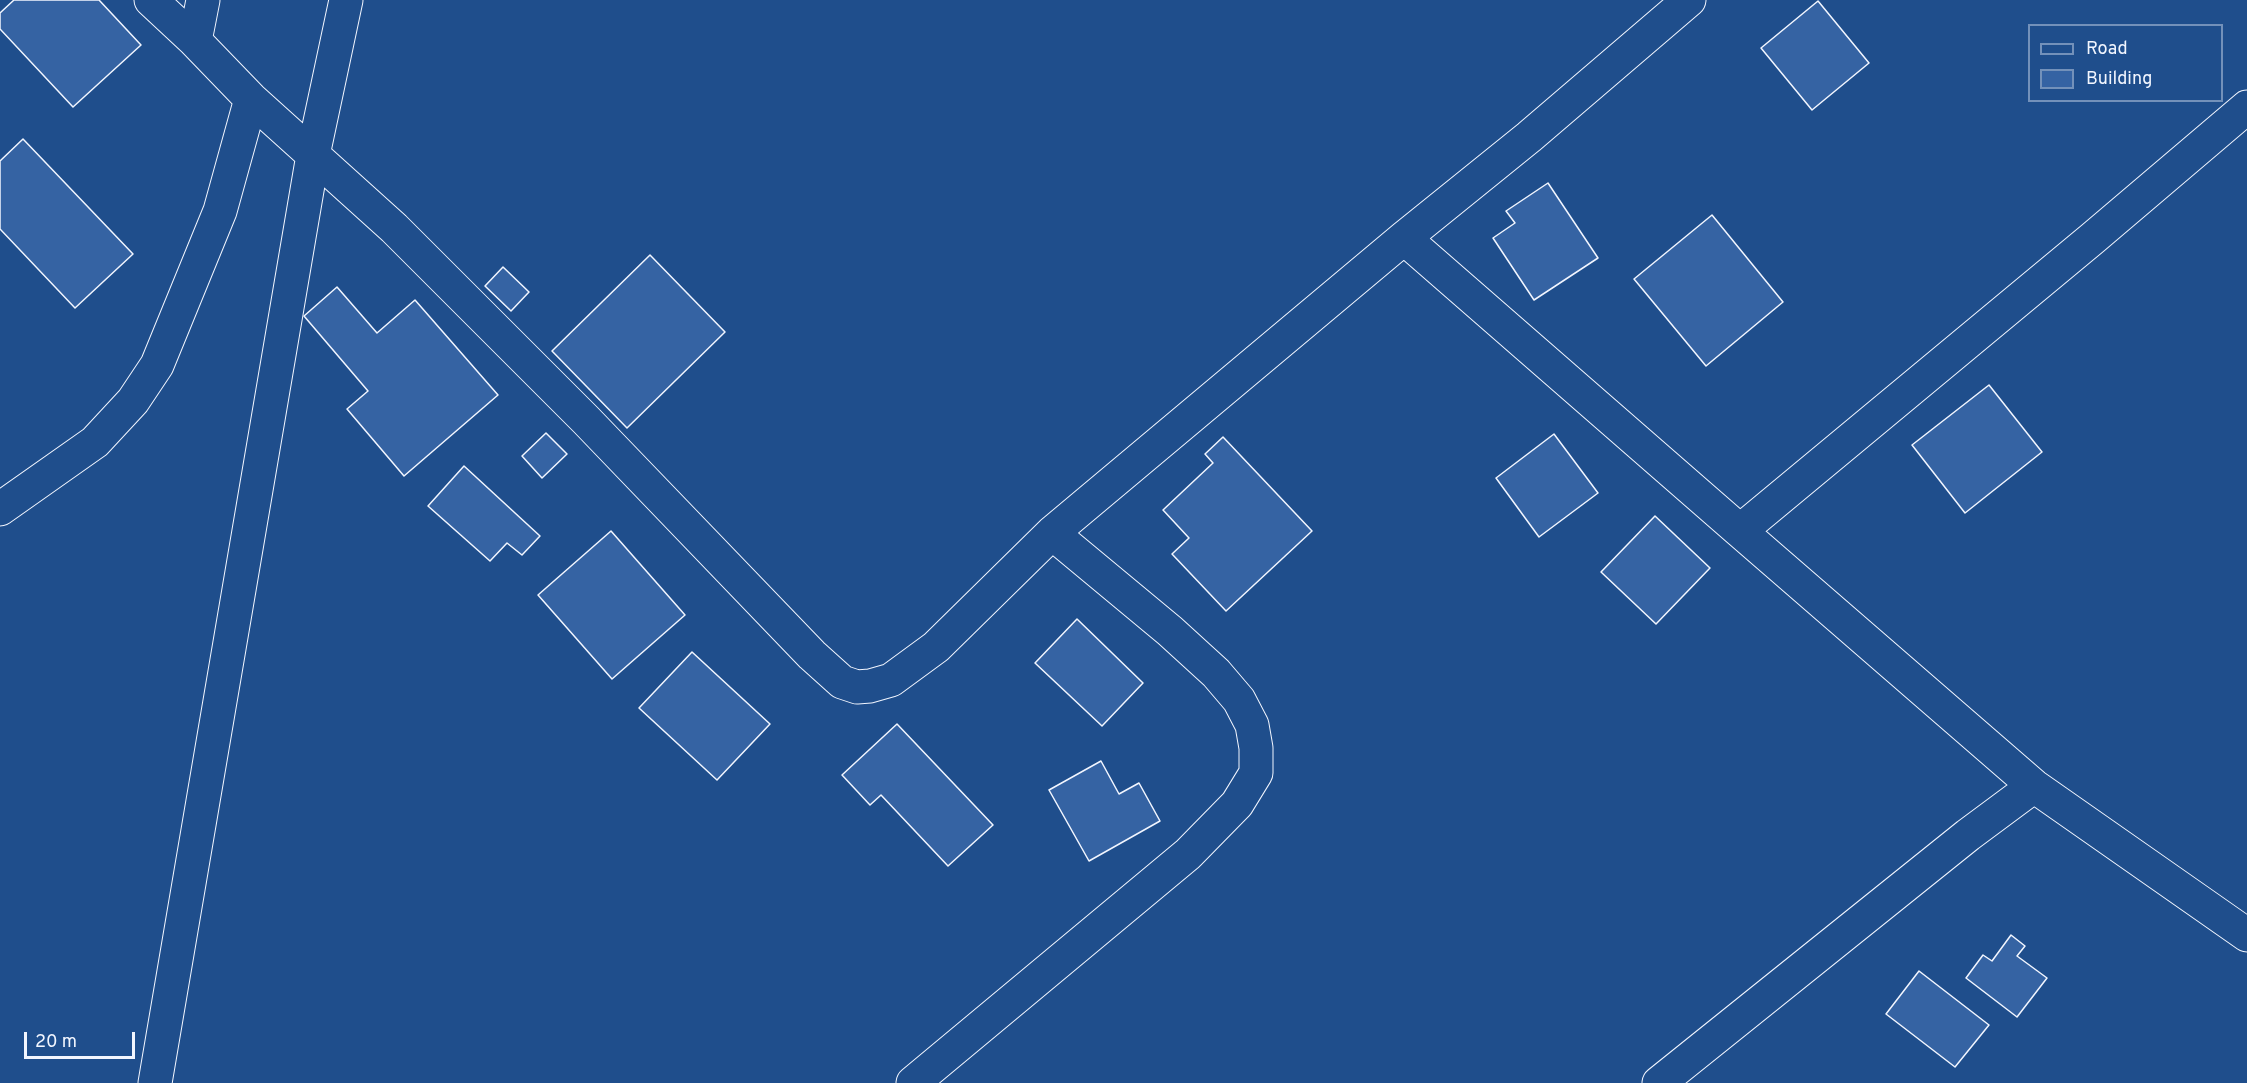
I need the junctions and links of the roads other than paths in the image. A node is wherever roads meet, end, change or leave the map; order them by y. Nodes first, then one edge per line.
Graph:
1 (151, 0) edge
2 (203, 0) edge
3 (346, 0) edge
4 (1689, 0) edge
5 (195, 41) junction
6 (251, 99) junction
7 (2247, 107) edge
8 (313, 155) junction
9 (1404, 238) junction
10 (0, 510) edge
11 (1740, 531) junction
12 (1052, 533) junction
13 (2034, 786) junction
14 (2247, 935) edge
15 (155, 1083) edge
16 (913, 1083) edge
17 (1659, 1083) edge

1 - 5 street
2 - 5 street
3 - 8 street
4 - 9 street
5 - 6 street
6 - 8 street
6 - 10 street
7 - 11 street
8 - 12 street
8 - 15 street
9 - 11 street
9 - 12 street
11 - 13 street
12 - 16 street
13 - 14 street
13 - 17 street

